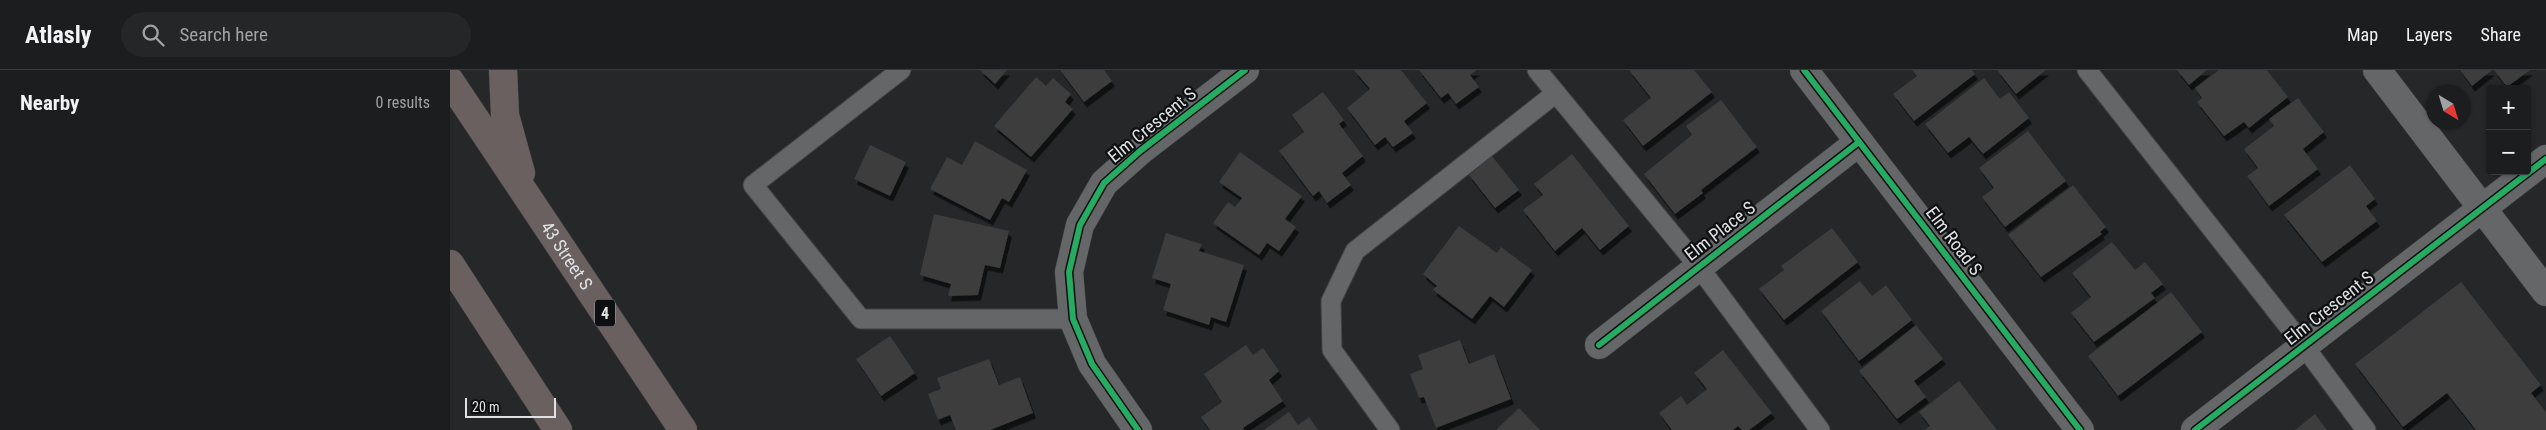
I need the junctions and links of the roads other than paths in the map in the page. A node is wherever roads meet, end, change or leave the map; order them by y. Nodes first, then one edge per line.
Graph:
1 (504, 70) edge
2 (901, 70) edge
3 (1245, 70) edge
4 (1537, 70) edge
5 (1804, 70) edge
6 (2087, 70) edge
7 (2377, 70) edge
8 (450, 80) edge
9 (1556, 93) junction
10 (1859, 142) junction
11 (2546, 158) edge
12 (527, 196) junction
13 (2481, 209) junction
14 (450, 264) edge
15 (1699, 267) junction
16 (2546, 292) edge
17 (1073, 319) junction
18 (1599, 345) dead end
19 (2304, 346) junction
20 (558, 430) edge
21 (683, 430) edge
22 (1138, 430) edge
23 (1390, 430) edge
24 (1820, 430) edge
25 (2080, 430) edge
26 (2195, 430) edge
27 (2366, 430) edge

1 - 12 highway
2 - 17 lane
3 - 17 street, Elm Crescent S
4 - 9 lane
5 - 10 street, Elm Road S
6 - 19 lane
7 - 13 street
8 - 12 highway, 43 Street S / 4
9 - 15 lane
9 - 23 lane
10 - 15 street, Elm Place S
10 - 25 street, Elm Road S
11 - 13 street, Elm Crescent S
12 - 21 highway, 43 Street S / 4
13 - 16 street
13 - 19 street, Elm Crescent S
14 - 20 highway
15 - 18 street, Elm Place S
15 - 24 lane
17 - 22 street, Elm Crescent S
19 - 26 street, Elm Crescent S
19 - 27 lane

